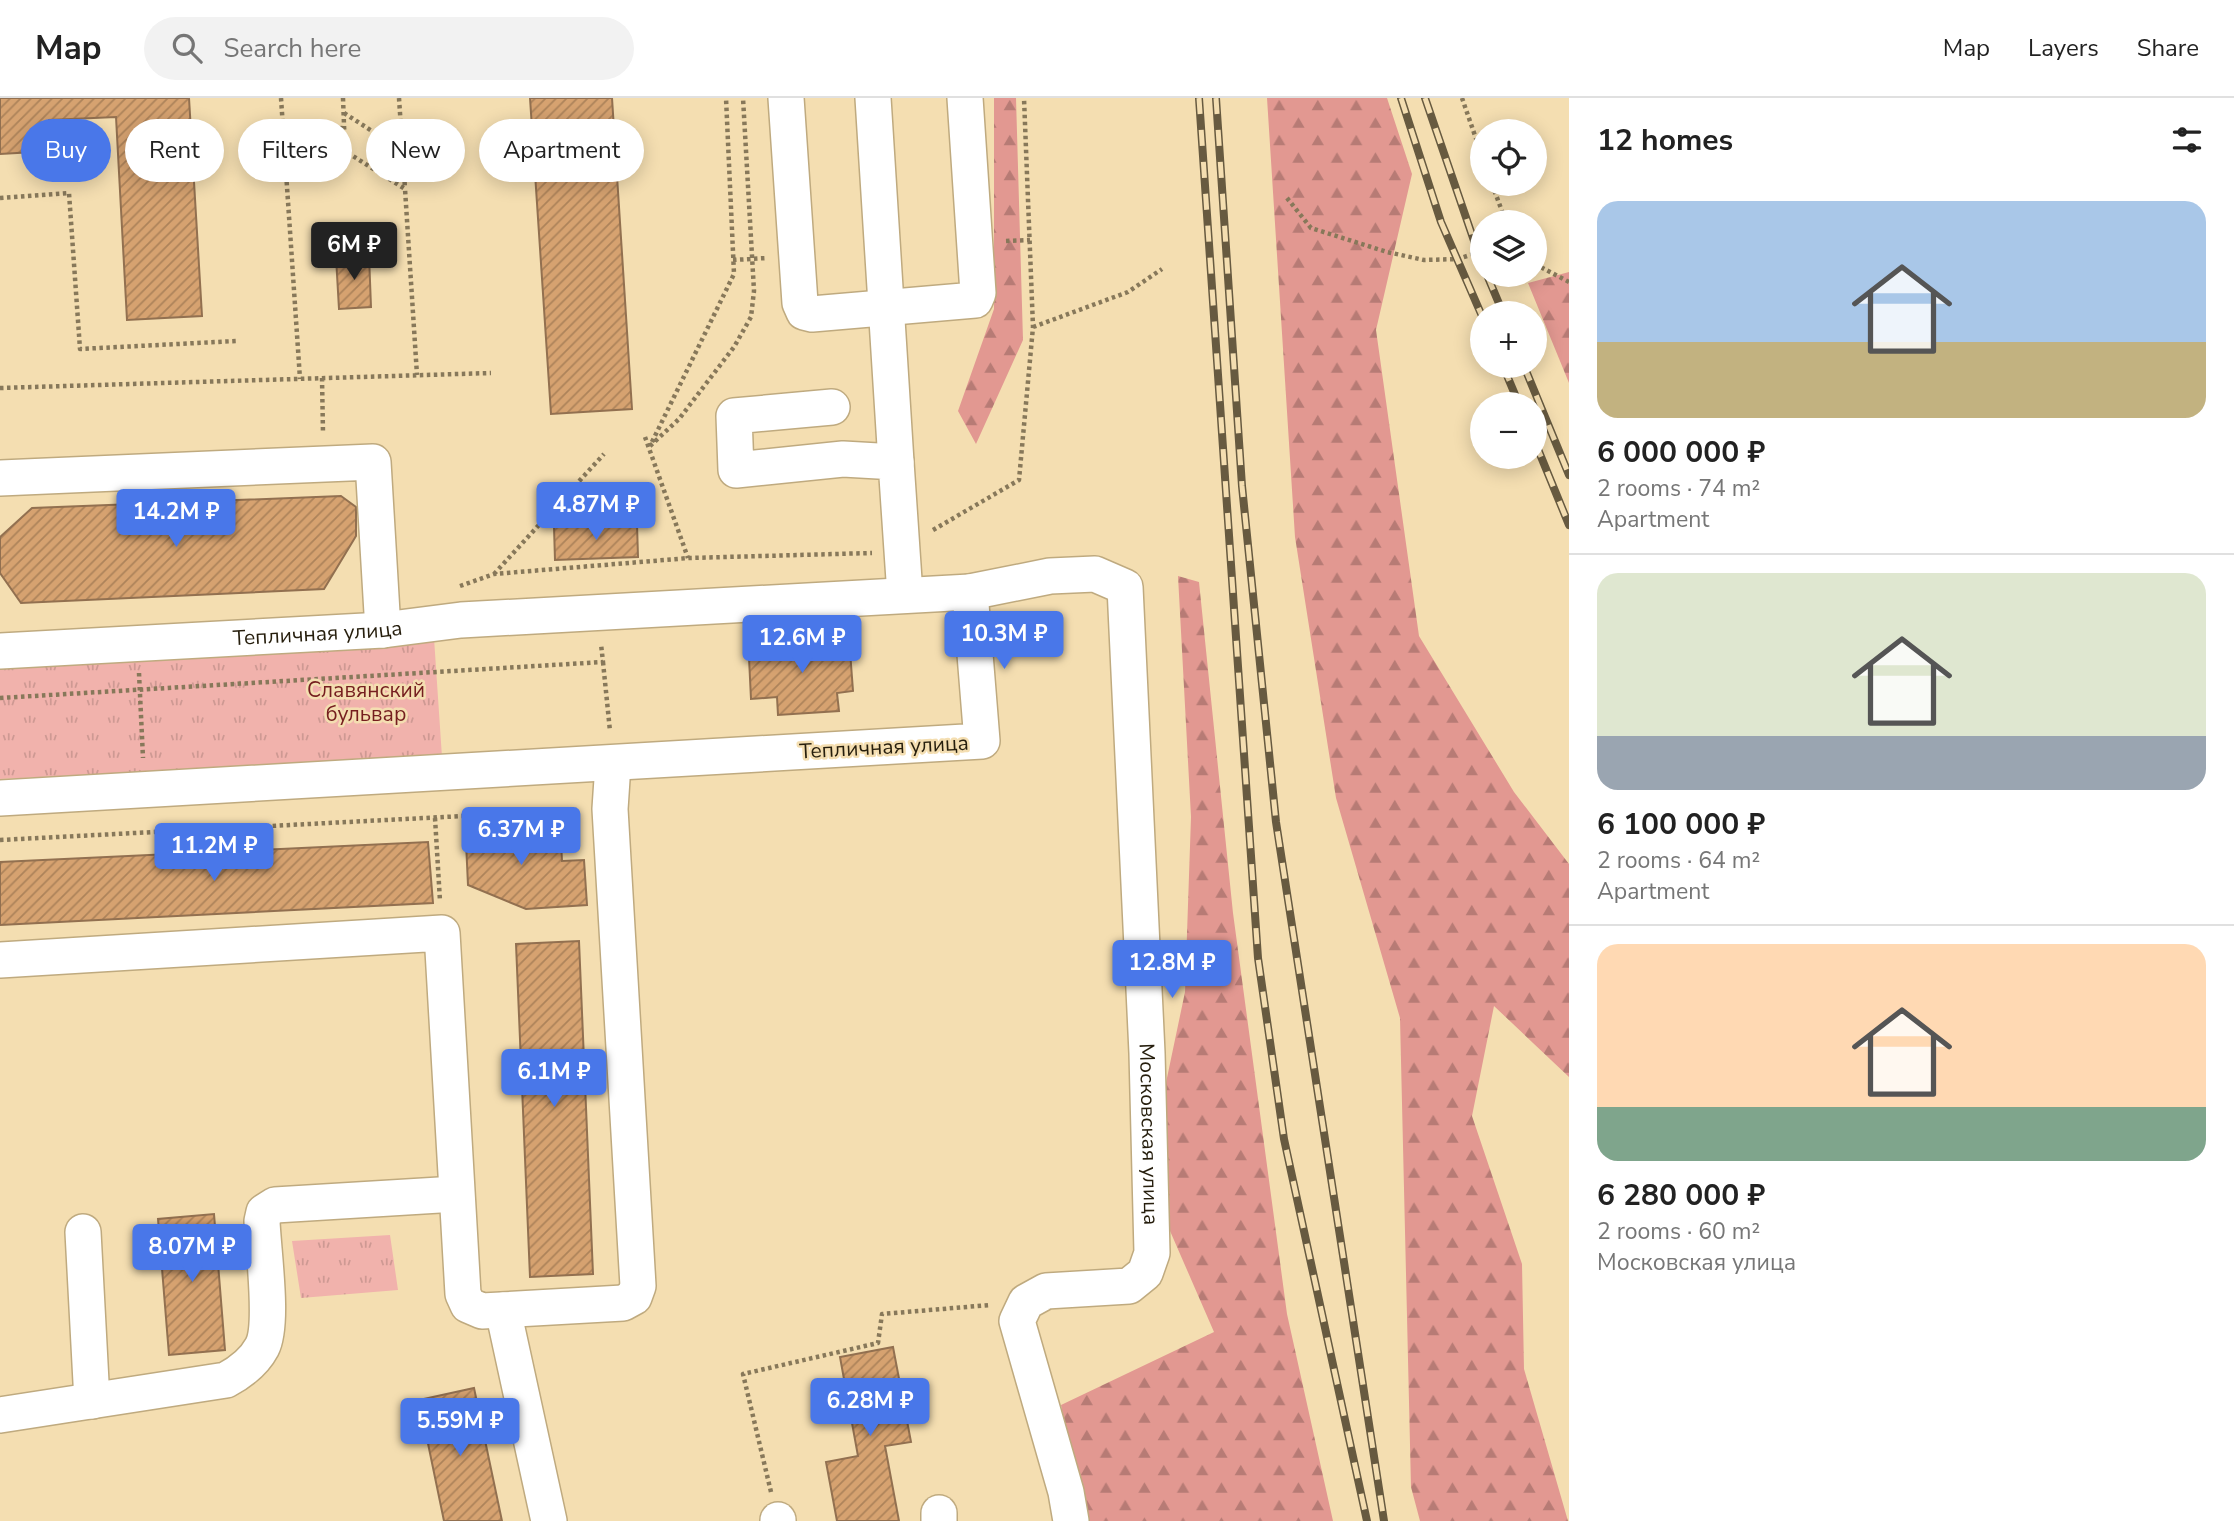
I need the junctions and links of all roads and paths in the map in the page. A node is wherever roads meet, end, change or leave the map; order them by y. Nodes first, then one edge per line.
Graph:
1 (281, 98) edge
2 (343, 98) edge
3 (399, 98) edge
4 (726, 98) edge
5 (743, 98) edge
6 (786, 98) edge
7 (873, 98) edge
8 (965, 98) edge
9 (1462, 98) edge
10 (344, 113) junction
11 (282, 119) edge
12 (344, 119) edge
13 (401, 119) edge
14 (1470, 121) edge
15 (366, 127) edge
16 (352, 155) edge
17 (287, 182) edge
18 (405, 182) edge
19 (405, 189) junction
20 (0, 198) edge
21 (1287, 198) dead end
22 (1470, 255) edge
23 (775, 258) dead end
24 (751, 259) junction
25 (733, 260) junction
26 (1162, 269) dead end
27 (1547, 270) edge
28 (1569, 282) edge
29 (886, 309) junction
30 (1034, 327) dead end
31 (236, 341) dead end
32 (491, 373) dead end
33 (417, 375) junction
34 (322, 378) junction
35 (300, 379) junction
36 (0, 388) edge
37 (832, 407) dead end
38 (645, 437) dead end
39 (650, 446) junction
40 (604, 454) dead end
41 (896, 462) junction
42 (324, 464) junction
43 (0, 478) edge
44 (688, 558) dead end
45 (494, 574) dead end
46 (970, 592) junction
47 (905, 595) junction
48 (599, 612) junction
49 (383, 630) junction
50 (138, 644) junction
51 (0, 651) edge
52 (603, 663) junction
53 (139, 690) junction
54 (0, 698) edge
55 (613, 764) junction
56 (144, 790) junction
57 (0, 797) edge
58 (610, 809) junction
59 (435, 818) junction
60 (146, 833) junction
61 (0, 840) edge
62 (442, 933) junction
63 (0, 960) edge
64 (456, 1194) junction
65 (83, 1233) dead end
66 (1026, 1302) junction
67 (503, 1310) junction
68 (92, 1401) junction
69 (0, 1415) edge
70 (549, 1521) edge
71 (778, 1521) edge
72 (1071, 1521) edge

1 - 11 path
2 - 10 path
3 - 13 path
4 - 25 path
5 - 24 path
6 - 29 street
7 - 29 street
8 - 29 street
9 - 14 path
10 - 12 path
10 - 15 path
16 - 19 path
17 - 35 path
18 - 19 path
19 - 33 path
20 - 31 path
21 - 22 path
23 - 24 path
24 - 25 path
24 - 39 path
25 - 39 path
26 - 30 path
27 - 28 path
29 - 41 street
32 - 33 path
33 - 34 path
34 - 35 path
34 - 42 path
35 - 36 path
37 - 41 street
38 - 39 path
39 - 44 path
40 - 45 path
41 - 47 street
42 - 43 street
42 - 49 street
46 - 47 street, Тепличная улица
46 - 55 street, Тепличная улица
46 - 66 street, Московская улица
47 - 48 street, Тепличная улица
48 - 49 street, Тепличная улица
48 - 52 path
49 - 50 street, Тепличная улица
50 - 51 street, Тепличная улица
50 - 53 path
52 - 53 path
52 - 55 path
53 - 54 path
53 - 56 path
55 - 56 street, Тепличная улица
55 - 58 street
56 - 57 street, Тепличная улица
56 - 60 path
58 - 59 path
58 - 67 street
59 - 60 path
59 - 62 path
60 - 61 path
62 - 63 street
62 - 64 street
64 - 67 street
64 - 68 street
65 - 68 street
66 - 71 path
66 - 72 street
67 - 70 street
68 - 69 street

